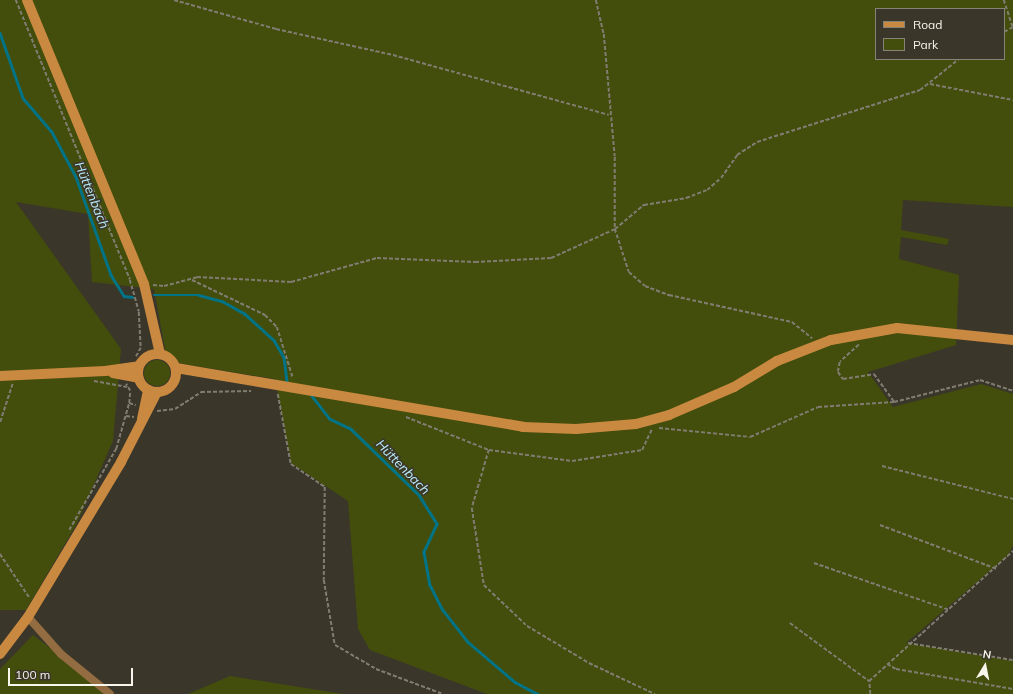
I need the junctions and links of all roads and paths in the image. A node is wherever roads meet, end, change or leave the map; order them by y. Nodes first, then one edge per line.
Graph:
1 (16, 0) edge
2 (27, 0) edge
3 (174, 0) edge
4 (596, 0) edge
5 (1004, 0) edge
6 (1013, 27) edge
7 (958, 60) edge
8 (930, 84) junction
9 (1013, 100) edge
10 (609, 115) junction
11 (615, 228) junction
12 (192, 280) junction
13 (144, 284) junction
14 (856, 340) dead end
15 (1013, 340) edge
16 (815, 345) junction
17 (155, 354) junction
18 (139, 366) junction
19 (128, 372) junction
20 (176, 373) junction
21 (0, 376) edge
22 (138, 378) junction
23 (12, 382) dead end
24 (294, 387) junction
25 (275, 390) junction
26 (152, 391) junction
27 (258, 391) dead end
28 (1013, 391) edge
29 (285, 394) dead end
30 (894, 402) junction
31 (129, 403) junction
32 (147, 408) junction
33 (418, 416) dead end
34 (0, 422) edge
35 (647, 426) dead end
36 (653, 427) junction
37 (489, 450) junction
38 (882, 466) dead end
39 (1013, 500) edge
40 (880, 525) dead end
41 (66, 535) dead end
42 (1013, 551) edge
43 (0, 554) edge
44 (814, 563) dead end
45 (997, 569) junction
46 (33, 591) dead end
47 (29, 598) junction
48 (26, 603) dead end
49 (950, 610) junction
50 (28, 617) junction
51 (790, 624) dead end
52 (908, 643) junction
53 (0, 654) edge
54 (1013, 660) edge
55 (887, 664) junction
56 (869, 681) junction
57 (1013, 689) edge
58 (110, 694) edge
59 (443, 694) edge
60 (655, 694) edge
61 (870, 694) edge

1 - 19 path
2 - 13 street
3 - 10 path
4 - 10 path
5 - 6 path
7 - 8 path
8 - 9 path
8 - 11 path
10 - 11 path
11 - 12 path
11 - 16 path
12 - 13 path
12 - 24 path
13 - 17 street
14 - 30 path
15 - 16 street
16 - 24 street
17 - 18 street
17 - 20 street
18 - 19 street
18 - 22 street
19 - 21 street
19 - 22 street
19 - 31 path
20 - 25 street
20 - 26 street
22 - 26 street
23 - 34 path
24 - 25 street
25 - 29 path
25 - 59 path
26 - 32 street
27 - 32 path
28 - 30 path
30 - 36 path
31 - 32 path
31 - 41 path
32 - 50 street
33 - 37 path
35 - 36 path
36 - 37 path
37 - 60 path
38 - 39 path
40 - 45 path
42 - 45 path
43 - 47 path
44 - 49 path
45 - 49 path
46 - 47 path
47 - 48 path
49 - 52 path
50 - 53 street
50 - 58 street
51 - 56 path
52 - 54 path
52 - 55 path
55 - 56 path
55 - 57 path
56 - 61 path

